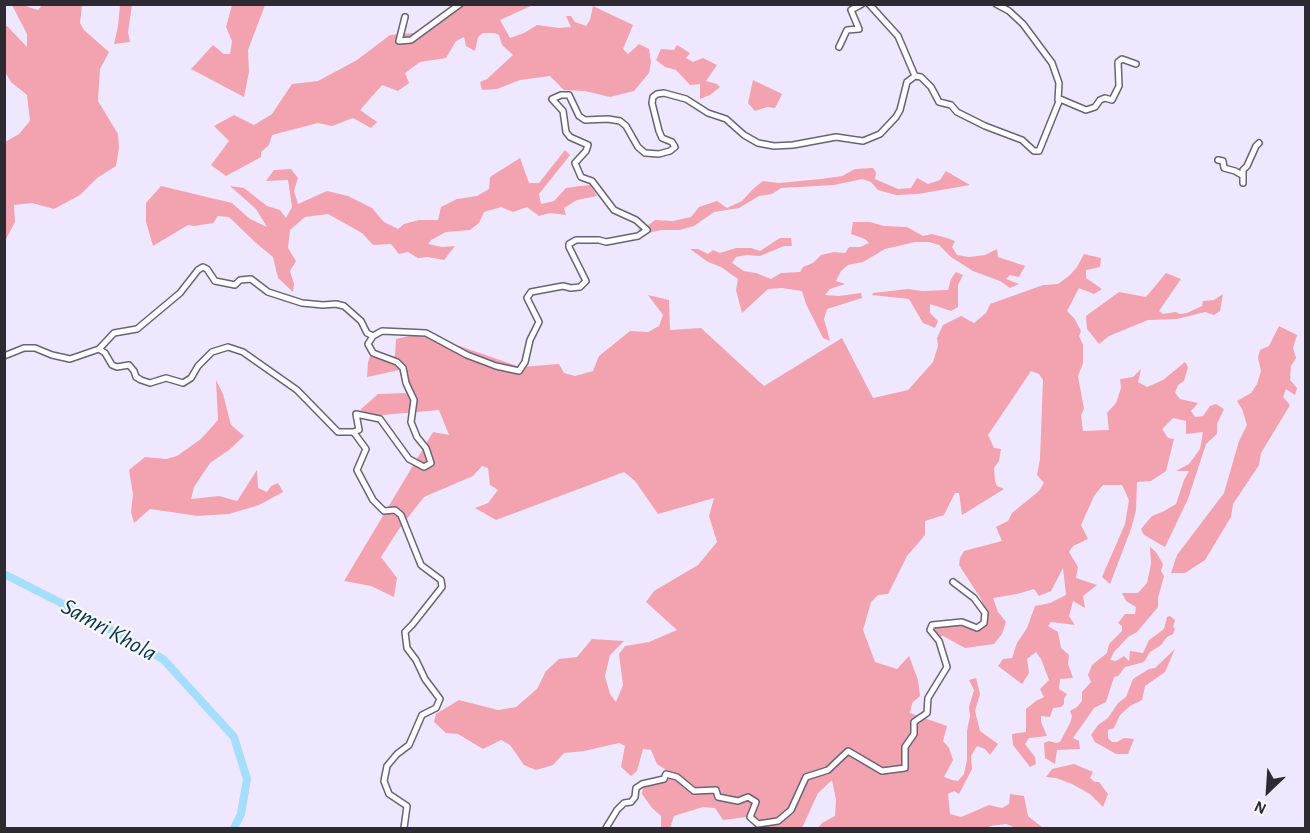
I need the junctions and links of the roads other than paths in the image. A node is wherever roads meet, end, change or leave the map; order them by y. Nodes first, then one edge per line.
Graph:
1 (460, 4) edge
2 (862, 4) edge
3 (869, 4) edge
4 (996, 4) edge
5 (405, 17) dead end
6 (839, 47) dead end
7 (1136, 64) dead end
8 (915, 76) junction
9 (1058, 100) junction
10 (1259, 144) dead end
11 (1218, 160) dead end
12 (1242, 175) junction
13 (1243, 183) dead end
14 (373, 336) junction
15 (99, 350) junction
16 (4, 356) edge
17 (353, 432) junction
18 (953, 582) dead end
19 (404, 828) edge
20 (606, 828) edge

1 - 5 street
2 - 6 street
3 - 8 street
4 - 9 street
7 - 9 street
8 - 9 street
8 - 14 street
10 - 12 street
11 - 12 street
12 - 13 street
14 - 15 street
14 - 17 street
15 - 16 street
15 - 17 street
17 - 19 street
18 - 20 street

